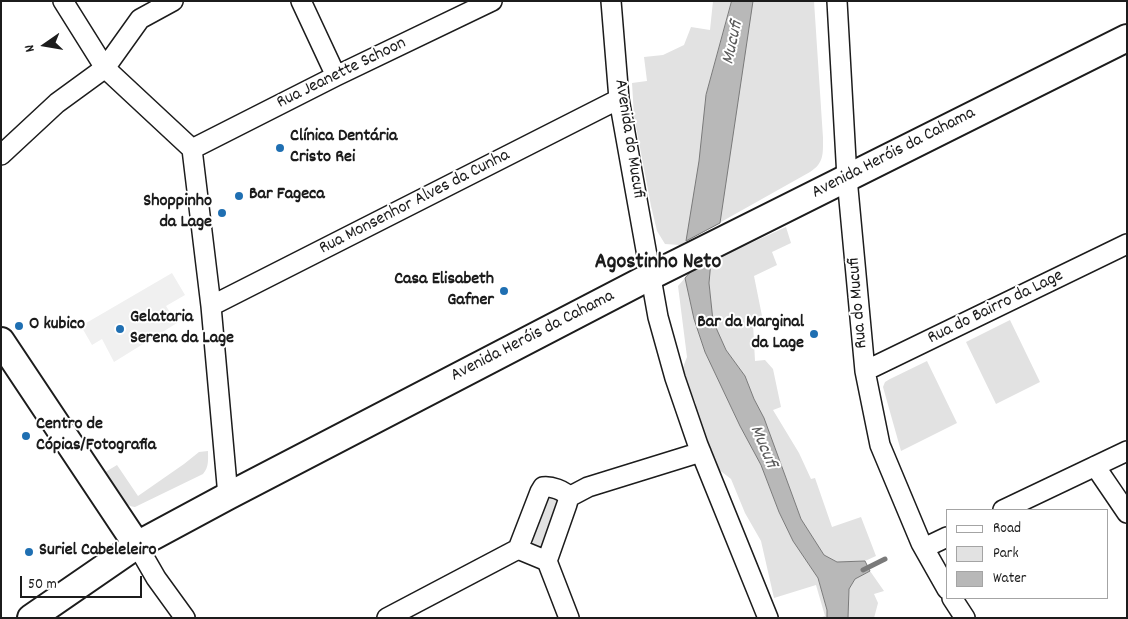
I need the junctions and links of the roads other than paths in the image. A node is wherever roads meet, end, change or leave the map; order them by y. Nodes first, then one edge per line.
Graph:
1 (63, 1) edge
2 (173, 1) edge
3 (301, 1) edge
4 (492, 1) edge
5 (611, 1) edge
6 (837, 1) edge
7 (1127, 38) edge
8 (105, 68) junction
9 (336, 76) junction
10 (619, 99) junction
11 (192, 150) junction
12 (1, 155) edge
13 (847, 178) junction
14 (1127, 244) edge
15 (651, 276) junction
16 (211, 306) junction
17 (1, 341) edge
18 (865, 371) junction
19 (1127, 451) edge
20 (701, 452) junction
21 (1095, 466) junction
22 (228, 496) junction
23 (569, 497) junction
24 (1005, 509) edge
25 (1127, 513) edge
26 (946, 538) edge
27 (137, 545) junction
28 (924, 548) junction
29 (518, 549) junction
30 (547, 561) junction
31 (946, 587) edge
32 (953, 599) edge
33 (31, 618) edge
34 (184, 618) edge
35 (388, 618) edge
36 (569, 618) edge
37 (768, 618) edge
38 (965, 618) edge

1 - 8 street
2 - 8 street
3 - 9 street
4 - 9 street, Rua Jeanette Schoon
5 - 10 street, Avenida do Mucufi
6 - 13 street, Rua do Mucufi
7 - 13 street, Avenida Heróis da Cahama
8 - 11 street
8 - 12 street
9 - 11 street, Rua Jeanette Schoon
10 - 15 street, Avenida do Mucufi
10 - 16 street, Rua Monsenhor Alves da Cunha
11 - 16 street
13 - 15 street, Avenida Heróis da Cahama
13 - 18 street, Rua do Mucufi
14 - 18 street, Rua do Bairro da Lage
15 - 20 street, Avenida do Mucufi
15 - 22 street, Avenida Heróis da Cahama
16 - 22 street
17 - 27 street
18 - 28 street, Rua do Mucufi
19 - 21 street
20 - 23 street
20 - 37 street, Avenida do Mucufi
21 - 24 street
21 - 25 street
22 - 27 street, Avenida Heróis da Cahama
23 - 29 street
23 - 30 street
26 - 28 street
27 - 33 street, Avenida Heróis da Cahama
27 - 34 street
28 - 31 street, Rua do Mucufi
29 - 30 street
29 - 35 street
30 - 36 street
32 - 38 street

